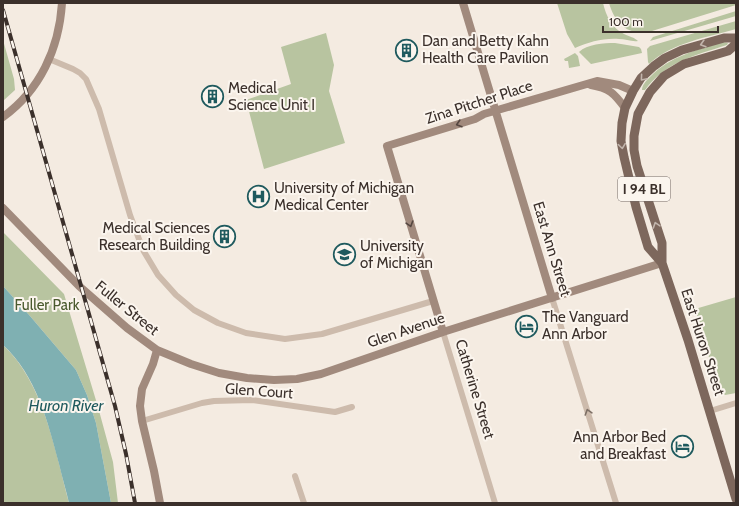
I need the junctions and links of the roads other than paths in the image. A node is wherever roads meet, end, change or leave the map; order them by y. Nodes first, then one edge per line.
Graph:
1 (62, 3) edge
2 (462, 3) edge
3 (736, 38) edge
4 (736, 44) edge
5 (49, 59) junction
6 (580, 86) junction
7 (633, 91) junction
8 (625, 108) junction
9 (496, 111) junction
10 (638, 114) junction
11 (6, 115) edge
12 (387, 146) joint
13 (3, 208) edge
14 (662, 263) junction
15 (552, 298) junction
16 (433, 301) junction
17 (443, 332) junction
18 (157, 350) junction
19 (736, 403) edge
20 (352, 408) dead end
21 (710, 411) junction
22 (142, 421) junction
23 (296, 476) dead end
24 (736, 498) edge
25 (160, 503) edge
26 (304, 503) edge
27 (495, 503) edge
28 (616, 503) edge

1 - 5 street
2 - 9 street, East Ann Street
3 -> 7 main road, I 94 BL
4 - 10 main road, East Huron Street / I 94 BL
5 - 11 street
5 - 16 street
6 - 7 street, Zina Pitcher Place
6 - 8 street, Zina Pitcher Place
6 - 9 street, Zina Pitcher Place
7 - 8 main road, East Huron Street / I 94 BL
7 - 10 main road
8 -> 14 main road, East Huron Street / I 94 BL
9 -> 12 street, Zina Pitcher Place
9 - 15 street, East Ann Street
14 -> 10 main road, East Huron Street / I 94 BL
12 -> 16 street, Catherine Street
13 - 18 street, Fuller Street
14 - 15 street, Glen Avenue
14 - 21 main road, East Huron Street / I 94 BL
15 - 17 street, Glen Avenue
28 -> 15 street, East Ann Street
16 - 17 street, Catherine Street
17 - 18 street, Glen Avenue
17 - 27 street, Catherine Street
18 - 22 street, Fuller Street
19 - 21 street
20 - 22 street, Glen Court
21 - 24 main road, East Huron Street / I 94 BL
22 - 25 street, Fuller Street
23 - 26 street

